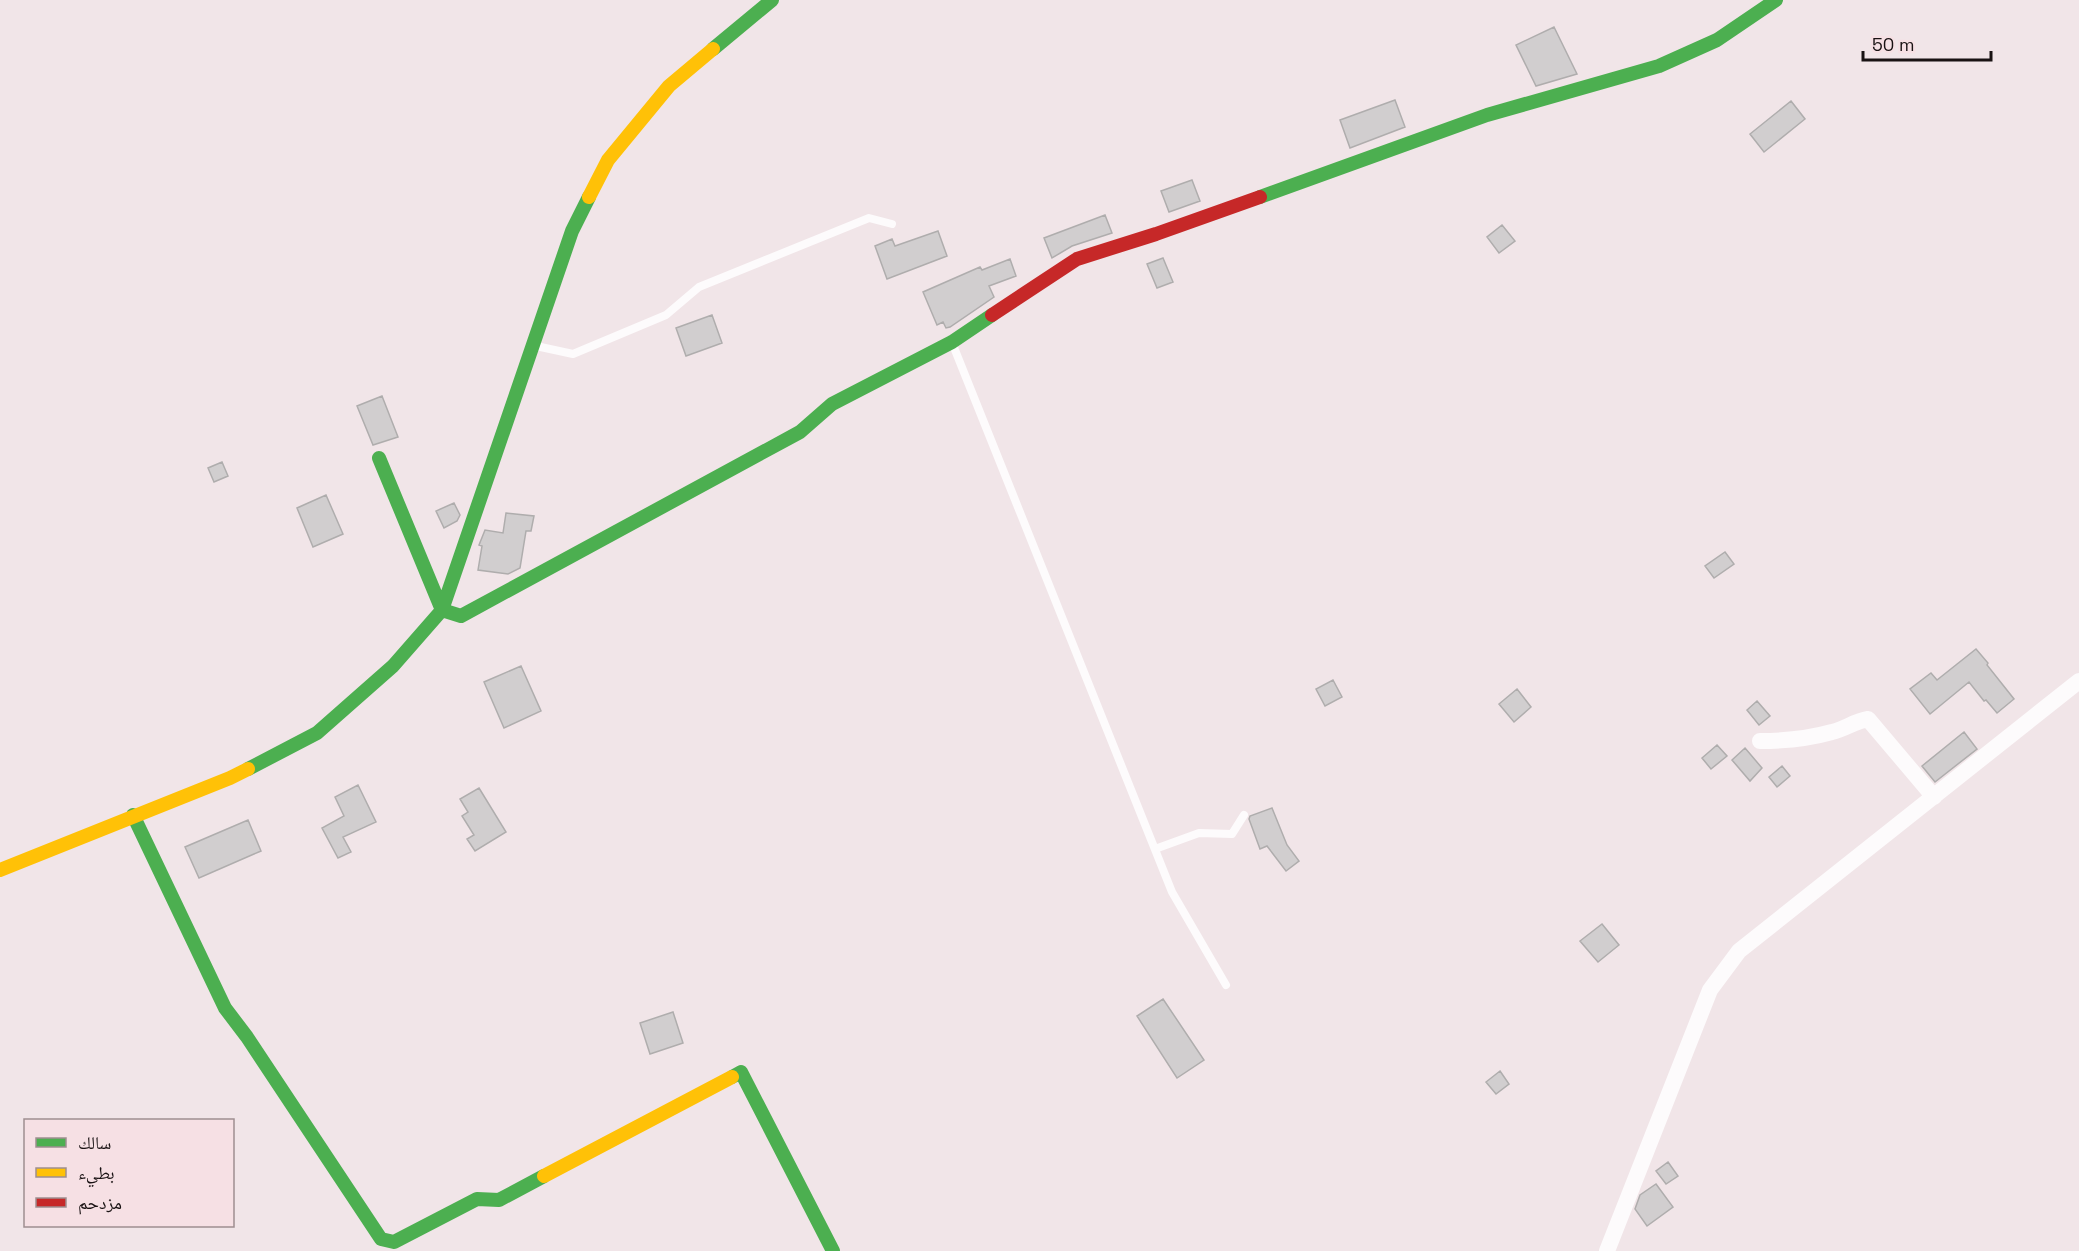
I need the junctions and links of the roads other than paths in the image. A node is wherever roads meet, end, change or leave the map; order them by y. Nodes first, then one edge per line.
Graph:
1 (772, 0) edge
2 (1776, 0) edge
3 (892, 224) dead end
4 (952, 342) junction
5 (533, 345) junction
6 (379, 458) dead end
7 (442, 610) junction
8 (2079, 681) edge
9 (1760, 741) dead end
10 (1934, 797) junction
11 (1244, 814) dead end
12 (133, 815) junction
13 (1155, 849) junction
14 (0, 870) edge
15 (1226, 986) dead end
16 (832, 1251) edge
17 (1607, 1251) edge

1 - 5 street
2 - 4 street
3 - 5 lane
4 - 7 street
4 - 13 lane
5 - 7 street
6 - 7 street
7 - 12 street
8 - 10 street
9 - 10 street
10 - 17 street
11 - 13 lane
12 - 14 street
12 - 16 street
13 - 15 lane

